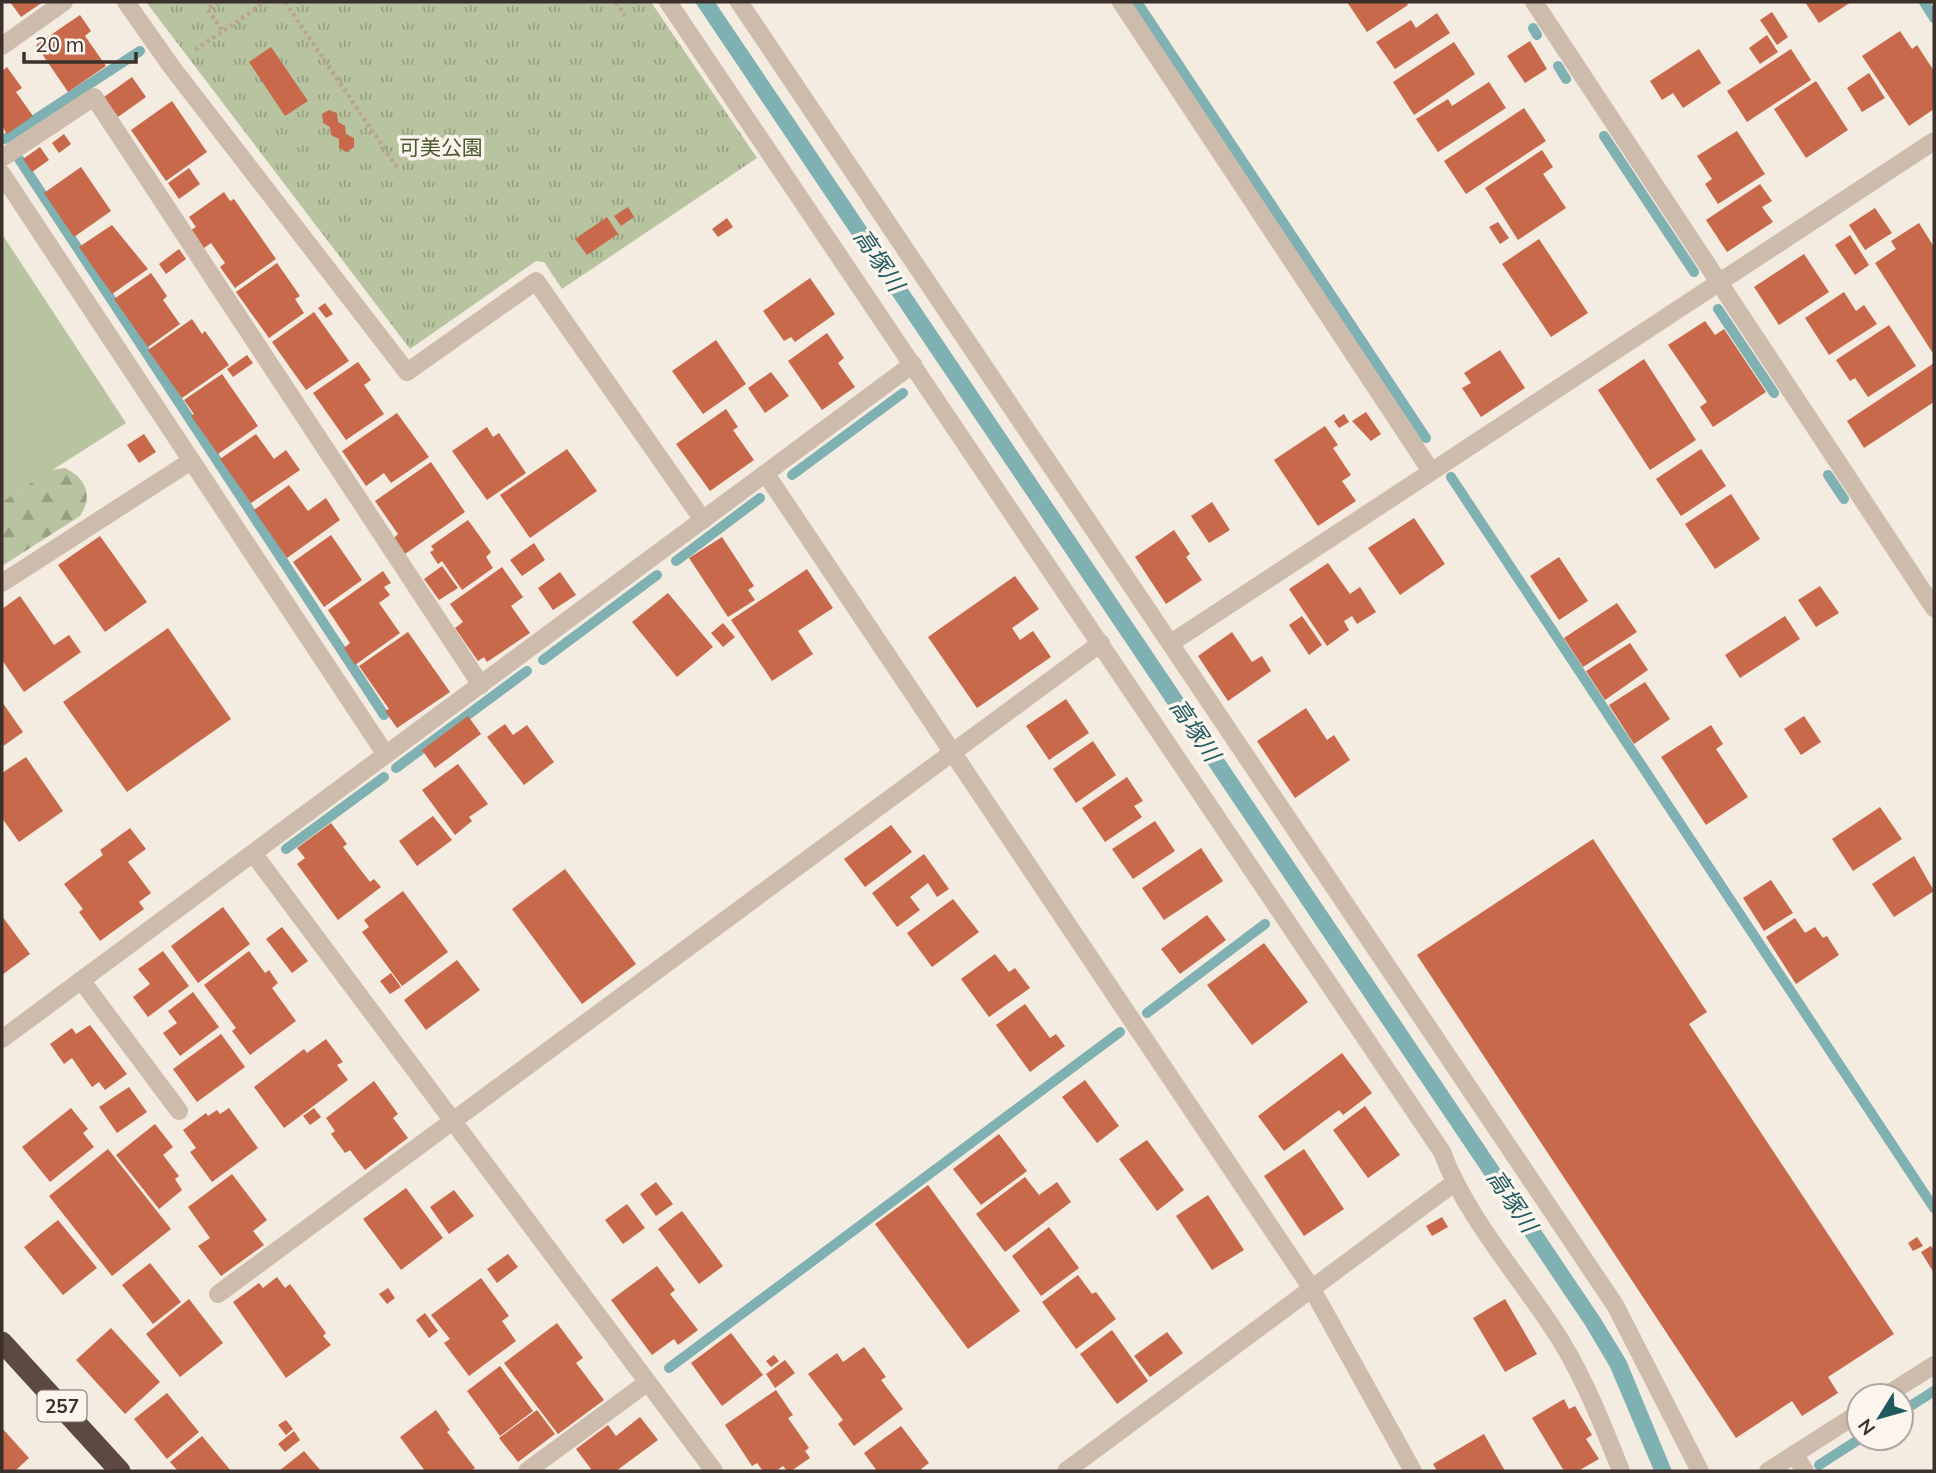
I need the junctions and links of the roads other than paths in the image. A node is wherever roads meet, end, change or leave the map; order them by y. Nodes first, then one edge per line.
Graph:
1 (64, 2) edge
2 (126, 2) edge
3 (668, 2) edge
4 (739, 2) edge
5 (1121, 2) edge
6 (1534, 2) edge
7 (2, 46) edge
8 (1934, 141) edge
9 (2, 158) edge
10 (2, 174) edge
11 (1719, 282) junction
12 (913, 364) junction
13 (191, 461) junction
14 (1431, 471) junction
15 (766, 474) junction
16 (703, 520) junction
17 (2, 583) edge
18 (1934, 608) edge
19 (1101, 643) junction
20 (1171, 643) junction
21 (481, 685) junction
22 (953, 752) junction
23 (386, 755) junction
24 (253, 853) junction
25 (81, 980) junction
26 (2, 1039) edge
27 (179, 1111) dead end
28 (453, 1121) junction
29 (1454, 1183) junction
30 (1312, 1289) junction
31 (218, 1294) dead end
32 (2, 1342) edge
33 (1934, 1365) edge
34 (648, 1382) junction
35 (1907, 1382) edge
36 (1845, 1422) edge
37 (1794, 1454) junction
38 (120, 1471) edge
39 (527, 1471) edge
40 (714, 1471) edge
41 (1066, 1471) edge
42 (1413, 1471) edge
43 (1621, 1471) edge
44 (1700, 1471) edge
45 (1768, 1471) edge
46 (1805, 1471) edge

1 - 7 street
2 - 16 street
3 - 12 street
4 - 20 street
5 - 14 street
6 - 11 street
8 - 11 street
9 - 21 street
10 - 13 street
11 - 14 street
11 - 18 street
12 - 15 street
12 - 19 street
13 - 17 street
13 - 23 street
14 - 20 street
15 - 16 street
15 - 22 street
16 - 21 street
19 - 22 street
19 - 29 street
20 - 44 street
21 - 23 street
22 - 28 street
22 - 30 street
23 - 24 street
24 - 25 street
24 - 28 street
25 - 26 street
25 - 27 street
28 - 31 street
28 - 34 street
29 - 30 street
29 - 43 street
30 - 41 street
30 - 42 street
32 - 38 highway, 257
33 - 35 street
34 - 39 street
34 - 40 street
36 - 37 street
37 - 45 street
37 - 46 street

